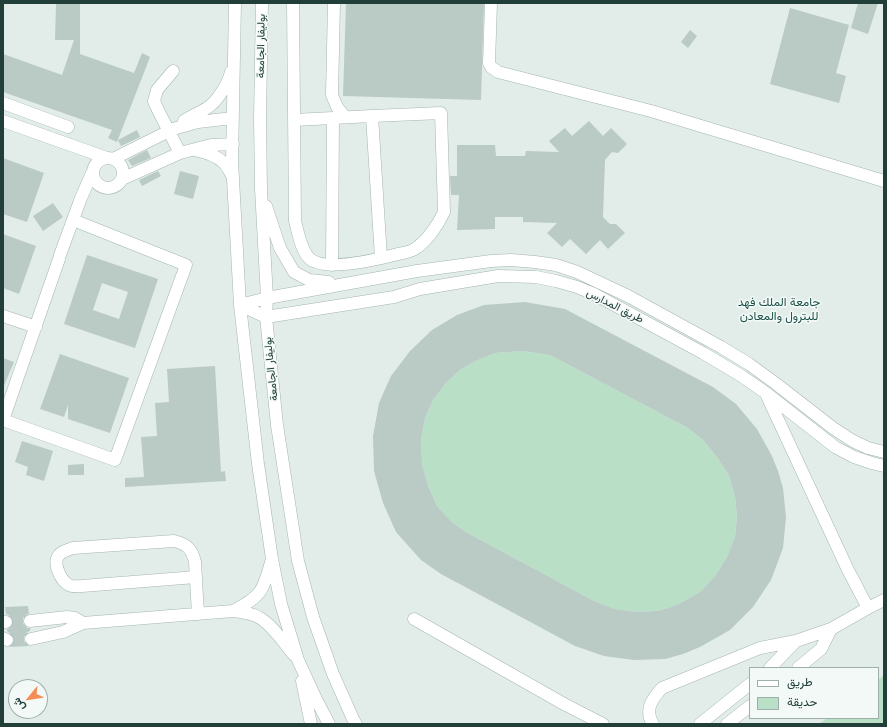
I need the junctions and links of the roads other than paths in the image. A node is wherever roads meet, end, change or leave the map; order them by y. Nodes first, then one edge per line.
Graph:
1 (235, 3) edge
2 (262, 3) edge
3 (293, 3) edge
4 (334, 3) edge
5 (491, 3) edge
6 (234, 53) junction
7 (173, 71) dead end
8 (3, 103) edge
9 (372, 116) junction
10 (345, 117) junction
11 (233, 118) junction
12 (333, 118) junction
13 (294, 120) junction
14 (3, 121) edge
15 (68, 127) dead end
16 (171, 130) junction
17 (233, 144) junction
18 (194, 150) junction
19 (180, 153) junction
20 (110, 158) junction
21 (92, 173) junction
22 (233, 177) junction
23 (122, 179) junction
24 (884, 181) edge
25 (103, 188) junction
26 (261, 190) junction
27 (81, 198) junction
28 (73, 220) junction
29 (413, 250) junction
30 (381, 258) junction
31 (332, 265) junction
32 (417, 271) junction
33 (344, 284) junction
34 (420, 289) junction
35 (266, 298) junction
36 (240, 305) junction
37 (3, 316) edge
38 (266, 317) junction
39 (36, 327) junction
40 (766, 393) junction
41 (884, 452) edge
42 (884, 466) edge
43 (272, 559) junction
44 (196, 577) junction
45 (884, 600) edge
46 (868, 608) junction
47 (233, 611) junction
48 (198, 614) junction
49 (414, 618) dead end
50 (30, 621) tunnel mouth
51 (83, 623) junction
52 (831, 629) junction
53 (31, 639) tunnel mouth
54 (796, 641) junction
55 (298, 660) junction
56 (771, 667) edge
57 (799, 667) edge
58 (749, 685) edge
59 (749, 707) edge
60 (351, 722) edge
61 (311, 724) edge
62 (329, 724) edge
63 (603, 724) edge
64 (653, 724) edge
65 (700, 724) edge
66 (727, 724) edge

1 - 6 street
2 - 26 street, بوليفار الجامعة
3 - 13 street
4 - 10 street
5 - 24 street
6 - 11 street
6 - 16 street
7 - 16 street
8 - 15 street
9 - 10 street
9 - 29 street
9 - 30 street
10 - 12 street
11 - 16 street
11 - 17 street
12 - 13 street
12 - 31 street
13 - 31 street
14 - 20 street
16 - 19 street
16 - 20 street
17 - 18 street
17 - 22 street
18 - 19 street
18 - 22 street
19 - 23 street
20 - 21 street
20 - 23 street
21 - 25 street
21 - 27 street
22 - 36 street
23 - 25 street
25 - 27 street
26 - 33 street
26 - 35 street, بوليفار الجامعة
27 - 28 street
28 - 39 street
28 - 39 street
29 - 30 street
29 - 32 street
30 - 31 street
32 - 33 street
32 - 34 street
32 - 41 street
33 - 35 street
34 - 38 street, طريق المدارس
34 - 40 street, طريق المدارس
35 - 36 street
35 - 38 street, بوليفار الجامعة
36 - 38 street
36 - 43 street
37 - 39 street
38 - 60 street, بوليفار الجامعة
40 - 42 street, طريق المدارس
40 - 46 street
43 - 47 street
43 - 55 street
44 - 44 street
44 - 48 street
45 - 46 street
46 - 52 street
47 - 48 street
47 - 55 street
48 - 51 street
49 - 63 street
50 - 51 street
51 - 53 street
52 - 54 street
52 - 57 street
54 - 56 street
54 - 64 street
55 - 61 street
55 - 62 street
58 - 65 street
59 - 66 street

